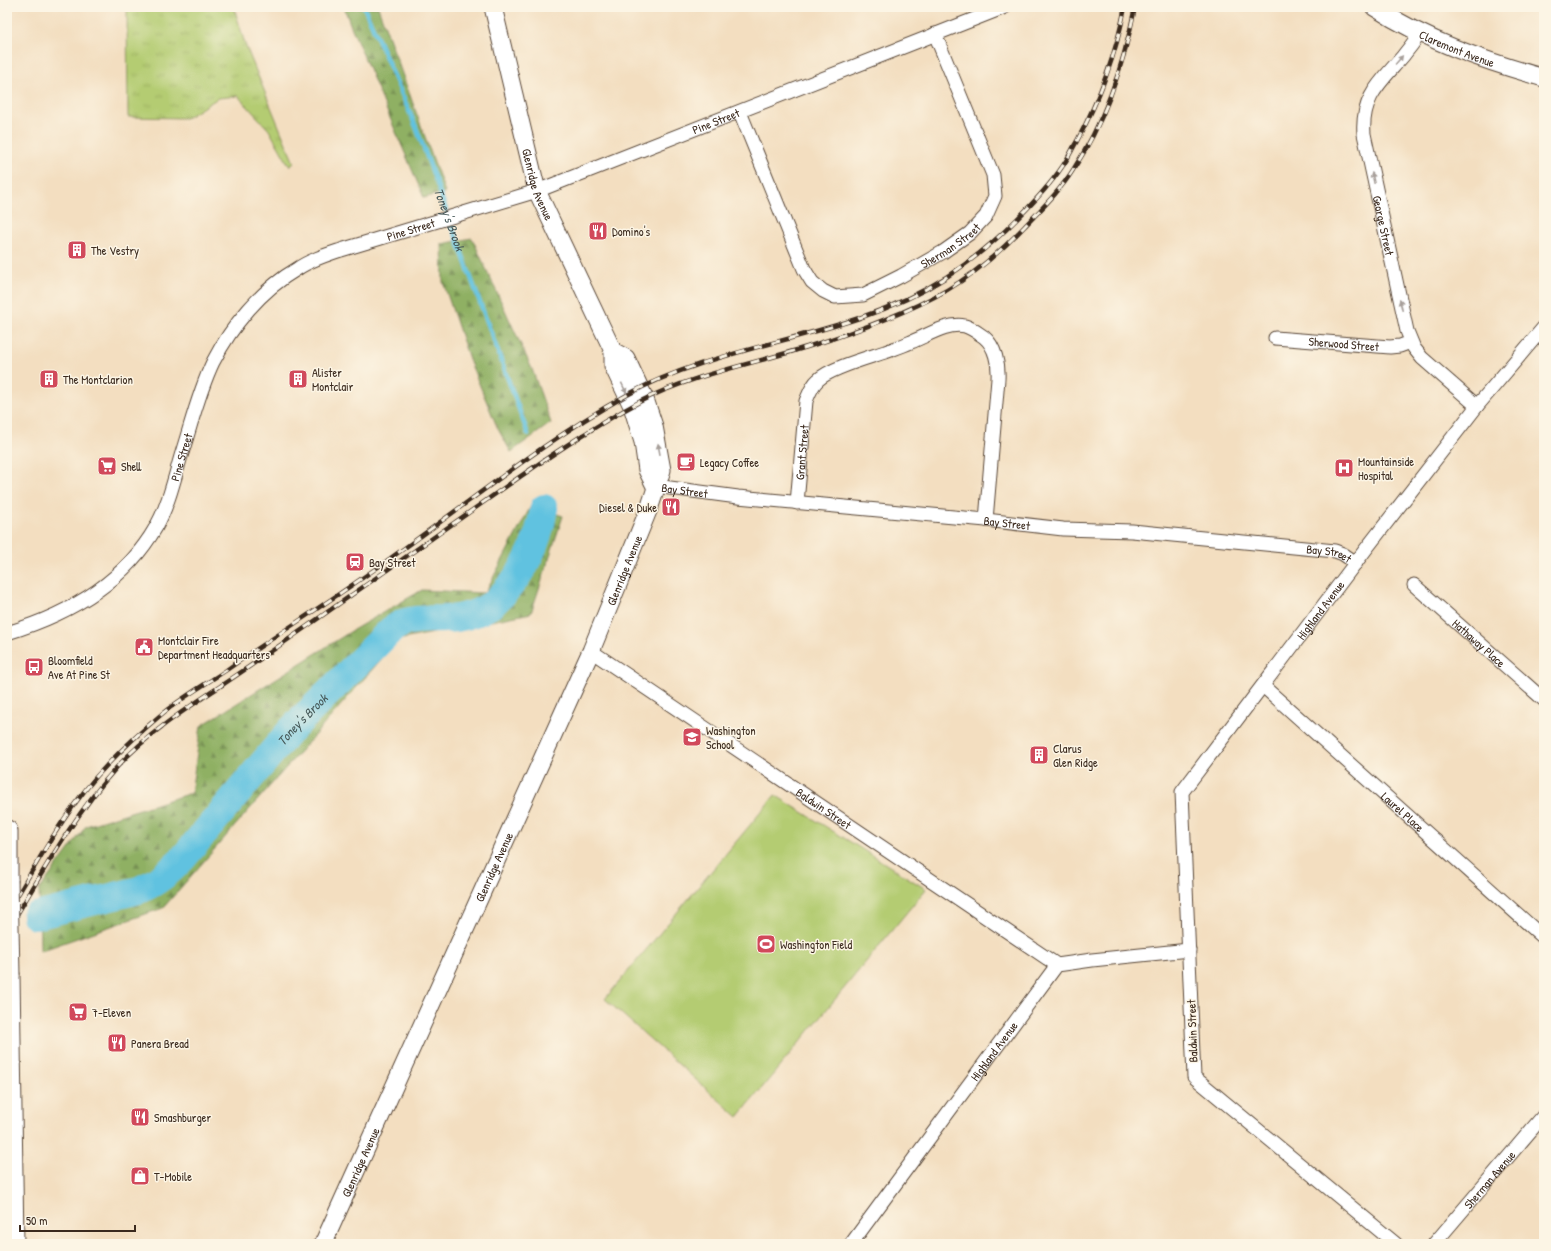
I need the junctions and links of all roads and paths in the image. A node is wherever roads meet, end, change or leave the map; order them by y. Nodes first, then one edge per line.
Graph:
1 (493, 7) edge
2 (1005, 7) edge
3 (1374, 7) edge
4 (1419, 33) junction
5 (935, 34) junction
6 (1544, 78) edge
7 (740, 112) junction
8 (537, 191) junction
9 (1544, 326) edge
10 (1275, 338) dead end
11 (1411, 342) junction
12 (1477, 406) junction
13 (655, 486) junction
14 (797, 503) junction
15 (986, 520) junction
16 (1356, 563) junction
17 (1414, 586) dead end
18 (7, 633) edge
19 (591, 651) junction
20 (1263, 686) junction
21 (1544, 700) edge
22 (1209, 757) joint
23 (7, 831) edge
24 (7, 880) edge
25 (1544, 938) edge
26 (1189, 950) junction
27 (1058, 965) junction
28 (1544, 1115) edge
29 (13, 1244) edge
30 (323, 1244) edge
31 (851, 1244) edge
32 (1396, 1244) edge
33 (1434, 1244) edge

1 - 8 street, Glenridge Avenue
2 - 5 street, Pine Street
3 - 4 street, Claremont Avenue
4 - 6 street, Claremont Avenue
11 -> 4 street, George Street
5 - 7 street, Pine Street
5 - 7 street, Sherman Street
7 - 8 street, Pine Street
8 - 13 street, Glenridge Avenue
8 - 18 street, Pine Street
9 - 12 street, Highland Avenue
10 - 11 street, Sherwood Street
11 - 12 street, George Street
12 - 16 street, Highland Avenue
13 - 14 street, Bay Street
13 - 19 street, Glenridge Avenue
14 - 15 street, Bay Street
14 - 15 street, Grant Street
15 - 16 street, Bay Street
16 - 20 street, Highland Avenue
17 - 21 street, Hathaway Place
19 - 27 street, Baldwin Street
19 - 30 street, Glenridge Avenue
20 - 22 street, Highland Avenue
20 - 25 street, Laurel Place
22 - 26 street, Baldwin Street
23 - 24 main road
24 - 29 main road, bridge
26 - 27 street
26 - 32 street, Baldwin Street
27 - 31 street, Highland Avenue
28 - 33 street, Sherman Avenue

